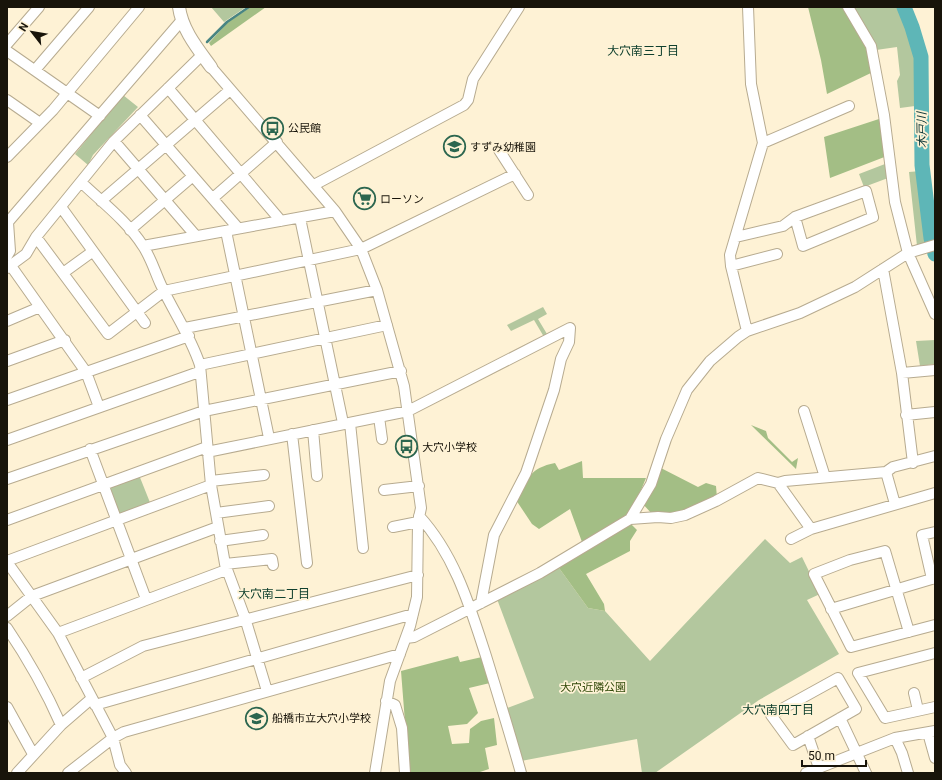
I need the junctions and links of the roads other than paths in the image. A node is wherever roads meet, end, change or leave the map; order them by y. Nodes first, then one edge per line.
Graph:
1 (39, 7) edge
2 (90, 7) edge
3 (140, 7) edge
4 (179, 7) edge
5 (519, 7) edge
6 (748, 7) edge
7 (848, 7) edge
8 (182, 20) junction
9 (7, 44) edge
10 (7, 51) edge
11 (202, 55) junction
12 (211, 67) joint
13 (35, 70) junction
14 (168, 88) junction
15 (230, 90) junction
16 (67, 93) junction
17 (7, 100) edge
18 (849, 106) dead end
19 (140, 115) junction
20 (100, 116) junction
21 (195, 120) junction
22 (40, 123) junction
23 (114, 141) junction
24 (277, 142) junction
25 (763, 143) junction
26 (166, 145) junction
27 (499, 150) dead end
28 (7, 157) edge
29 (138, 169) junction
30 (240, 174) junction
31 (515, 174) junction
32 (193, 176) junction
33 (82, 183) junction
34 (314, 185) junction
35 (528, 194) dead end
36 (213, 198) junction
37 (165, 200) junction
38 (101, 201) junction
39 (61, 207) junction
40 (335, 211) junction
41 (795, 217) junction
42 (300, 218) junction
43 (281, 221) junction
44 (7, 222) edge
45 (238, 228) junction
46 (130, 230) junction
47 (226, 231) junction
48 (196, 236) junction
49 (36, 237) junction
50 (736, 237) junction
51 (143, 246) junction
52 (932, 246) edge
53 (361, 249) junction
54 (92, 252) junction
55 (908, 253) junction
56 (777, 254) dead end
57 (7, 256) edge
58 (309, 261) junction
59 (731, 266) junction
60 (9, 267) edge
61 (883, 269) junction
62 (63, 273) junction
63 (234, 276) junction
64 (377, 290) junction
65 (164, 291) junction
66 (317, 302) junction
67 (40, 307) junction
68 (136, 312) junction
69 (935, 314) edge
70 (244, 316) junction
71 (7, 321) edge
72 (145, 323) dead end
73 (387, 325) junction
74 (747, 331) junction
75 (187, 332) junction
76 (325, 339) junction
77 (65, 340) junction
78 (251, 354) junction
79 (7, 360) edge
80 (200, 368) junction
81 (935, 370) edge
82 (400, 371) junction
83 (86, 372) junction
84 (902, 374) junction
85 (335, 385) junction
86 (261, 399) junction
87 (7, 400) edge
88 (99, 407) junction
89 (204, 410) junction
90 (408, 411) junction
91 (804, 411) dead end
92 (935, 412) edge
93 (906, 415) junction
94 (379, 417) junction
95 (346, 423) junction
96 (313, 430) junction
97 (292, 434) junction
98 (269, 438) junction
99 (382, 439) dead end
100 (7, 440) edge
101 (90, 449) junction
102 (207, 449) junction
103 (935, 456) edge
104 (913, 463) junction
105 (886, 472) junction
106 (264, 475) dead end
107 (317, 476) dead end
108 (825, 477) junction
109 (7, 479) edge
110 (211, 483) junction
111 (778, 483) junction
112 (103, 484) junction
113 (419, 486) junction
114 (384, 490) dead end
115 (935, 493) edge
116 (895, 504) junction
117 (268, 506) dead end
118 (216, 513) junction
119 (419, 519) junction
120 (7, 520) edge
121 (116, 520) junction
122 (630, 520) junction
123 (218, 527) junction
124 (393, 527) dead end
125 (811, 529) junction
126 (935, 532) edge
127 (263, 535) dead end
128 (790, 539) dead end
129 (220, 541) junction
130 (363, 548) dead end
131 (131, 560) junction
132 (7, 562) edge
133 (307, 563) dead end
134 (273, 566) dead end
135 (225, 567) junction
136 (418, 575) junction
137 (933, 579) edge
138 (896, 589) junction
139 (32, 596) junction
140 (146, 599) junction
141 (481, 603) junction
142 (471, 609) junction
143 (831, 609) junction
144 (413, 614) junction
145 (7, 616) edge
146 (245, 618) junction
147 (935, 625) edge
148 (7, 628) edge
149 (909, 632) junction
150 (58, 633) junction
151 (406, 638) junction
152 (935, 653) edge
153 (400, 654) junction
154 (257, 658) junction
155 (81, 678) junction
156 (267, 691) junction
157 (914, 693) dead end
158 (386, 701) junction
159 (93, 702) junction
160 (7, 707) edge
161 (935, 707) edge
162 (918, 710) junction
163 (840, 718) junction
164 (60, 726) junction
165 (931, 732) edge
166 (808, 736) junction
167 (113, 738) junction
168 (895, 738) junction
169 (857, 753) junction
170 (32, 754) junction
171 (935, 758) edge
172 (819, 768) junction
173 (17, 773) edge
174 (68, 773) edge
175 (126, 773) edge
176 (375, 773) edge
177 (405, 773) edge
178 (520, 773) edge
179 (806, 773) edge
180 (866, 773) edge
181 (908, 773) edge

1 - 9 street
2 - 13 street
3 - 16 street
4 - 8 street
5 - 34 street
6 - 25 street
7 - 55 street
8 - 11 street
8 - 20 street
10 - 13 street
11 - 12 street
11 - 14 street
12 - 15 street
13 - 16 street
14 - 19 street
14 - 21 street
15 - 21 street
15 - 24 street
16 - 20 street
16 - 22 street
17 - 22 street
18 - 25 street
19 - 23 street
19 - 26 street
20 - 44 street
21 - 26 street
21 - 30 street
22 - 28 street
23 - 29 street
23 - 33 street
24 - 30 street
24 - 34 street
25 - 50 street
26 - 29 street
26 - 32 street
27 - 31 street
29 - 37 street
29 - 38 street
30 - 36 street
30 - 43 street
31 - 35 street
31 - 53 street
32 - 36 street
32 - 37 street
33 - 38 street
33 - 39 street
34 - 40 street
36 - 45 street
37 - 46 street
37 - 48 street
38 - 46 street
39 - 49 street
39 - 54 street
40 - 42 street
40 - 53 street
41 - 41 street
41 - 50 street
42 - 43 street
42 - 58 street
43 - 45 street
44 - 57 street
45 - 47 street
46 - 51 street
47 - 48 street
47 - 63 street
48 - 51 street
49 - 60 street
49 - 62 street
50 - 59 street
51 - 65 street
52 - 55 street
53 - 58 street
53 - 64 street
54 - 62 street
54 - 68 street
55 - 61 street
55 - 69 street
56 - 59 street
58 - 63 street
58 - 66 street
59 - 74 street
60 - 67 street
61 - 74 street
61 - 84 street
62 - 68 street
63 - 65 street
63 - 70 street
64 - 66 street
64 - 73 street
65 - 68 street
65 - 75 street
66 - 70 street
66 - 76 street
67 - 71 street
67 - 77 street
68 - 72 street
70 - 75 street
70 - 78 street
73 - 76 street
73 - 82 street
74 - 122 street
75 - 80 street
75 - 83 street
76 - 78 street
76 - 85 street
77 - 79 street
77 - 83 street
78 - 80 street
78 - 86 street
80 - 88 street
80 - 89 street
81 - 84 street
82 - 85 street
82 - 90 street
83 - 87 street
83 - 88 street
84 - 93 street
85 - 86 street
85 - 95 street
86 - 89 street
86 - 98 street
88 - 100 street
89 - 101 street
89 - 102 street
90 - 94 street
90 - 113 street
90 - 141 street
91 - 108 street
92 - 93 street
93 - 104 street
94 - 95 street
94 - 99 street
95 - 96 street
95 - 130 street
96 - 97 street
96 - 107 street
97 - 98 street
97 - 133 street
98 - 102 street
101 - 109 street
101 - 112 street
102 - 110 street
102 - 112 street
103 - 104 street
104 - 105 street
105 - 108 street
105 - 116 street
106 - 110 street
108 - 111 street
110 - 118 street
110 - 121 street
111 - 122 street
111 - 125 street
112 - 120 street
112 - 121 street
113 - 114 street
113 - 119 street
115 - 116 street
116 - 125 street
117 - 118 street
118 - 123 street
119 - 124 street
119 - 136 street
119 - 142 street
121 - 131 street
121 - 132 street
122 - 141 street
123 - 129 street
123 - 131 street
125 - 128 street
126 - 137 street
127 - 129 street
129 - 135 street
131 - 139 street
131 - 140 street
132 - 139 street
134 - 135 street
135 - 140 street
135 - 146 street
136 - 144 street
136 - 146 street
137 - 138 street
138 - 143 street
138 - 143 street
138 - 149 street
139 - 145 street
139 - 150 street
140 - 150 street
141 - 142 street
142 - 151 street
142 - 178 street
143 - 149 street
144 - 151 street
144 - 154 street
146 - 154 street
146 - 155 street
147 - 149 street
148 - 164 street
150 - 155 street
151 - 153 street
152 - 162 street
153 - 156 street
153 - 158 street
154 - 156 street
154 - 159 street
155 - 159 street
156 - 167 street
157 - 162 street
158 - 176 street
158 - 177 street
159 - 164 street
159 - 167 street
160 - 170 street
161 - 162 street
163 - 166 street
163 - 166 street
163 - 169 street
164 - 170 street
165 - 168 street
165 - 171 street
166 - 172 street
167 - 174 street
167 - 175 street
168 - 169 street
168 - 181 street
169 - 172 street
169 - 180 street
170 - 173 street
172 - 179 street

